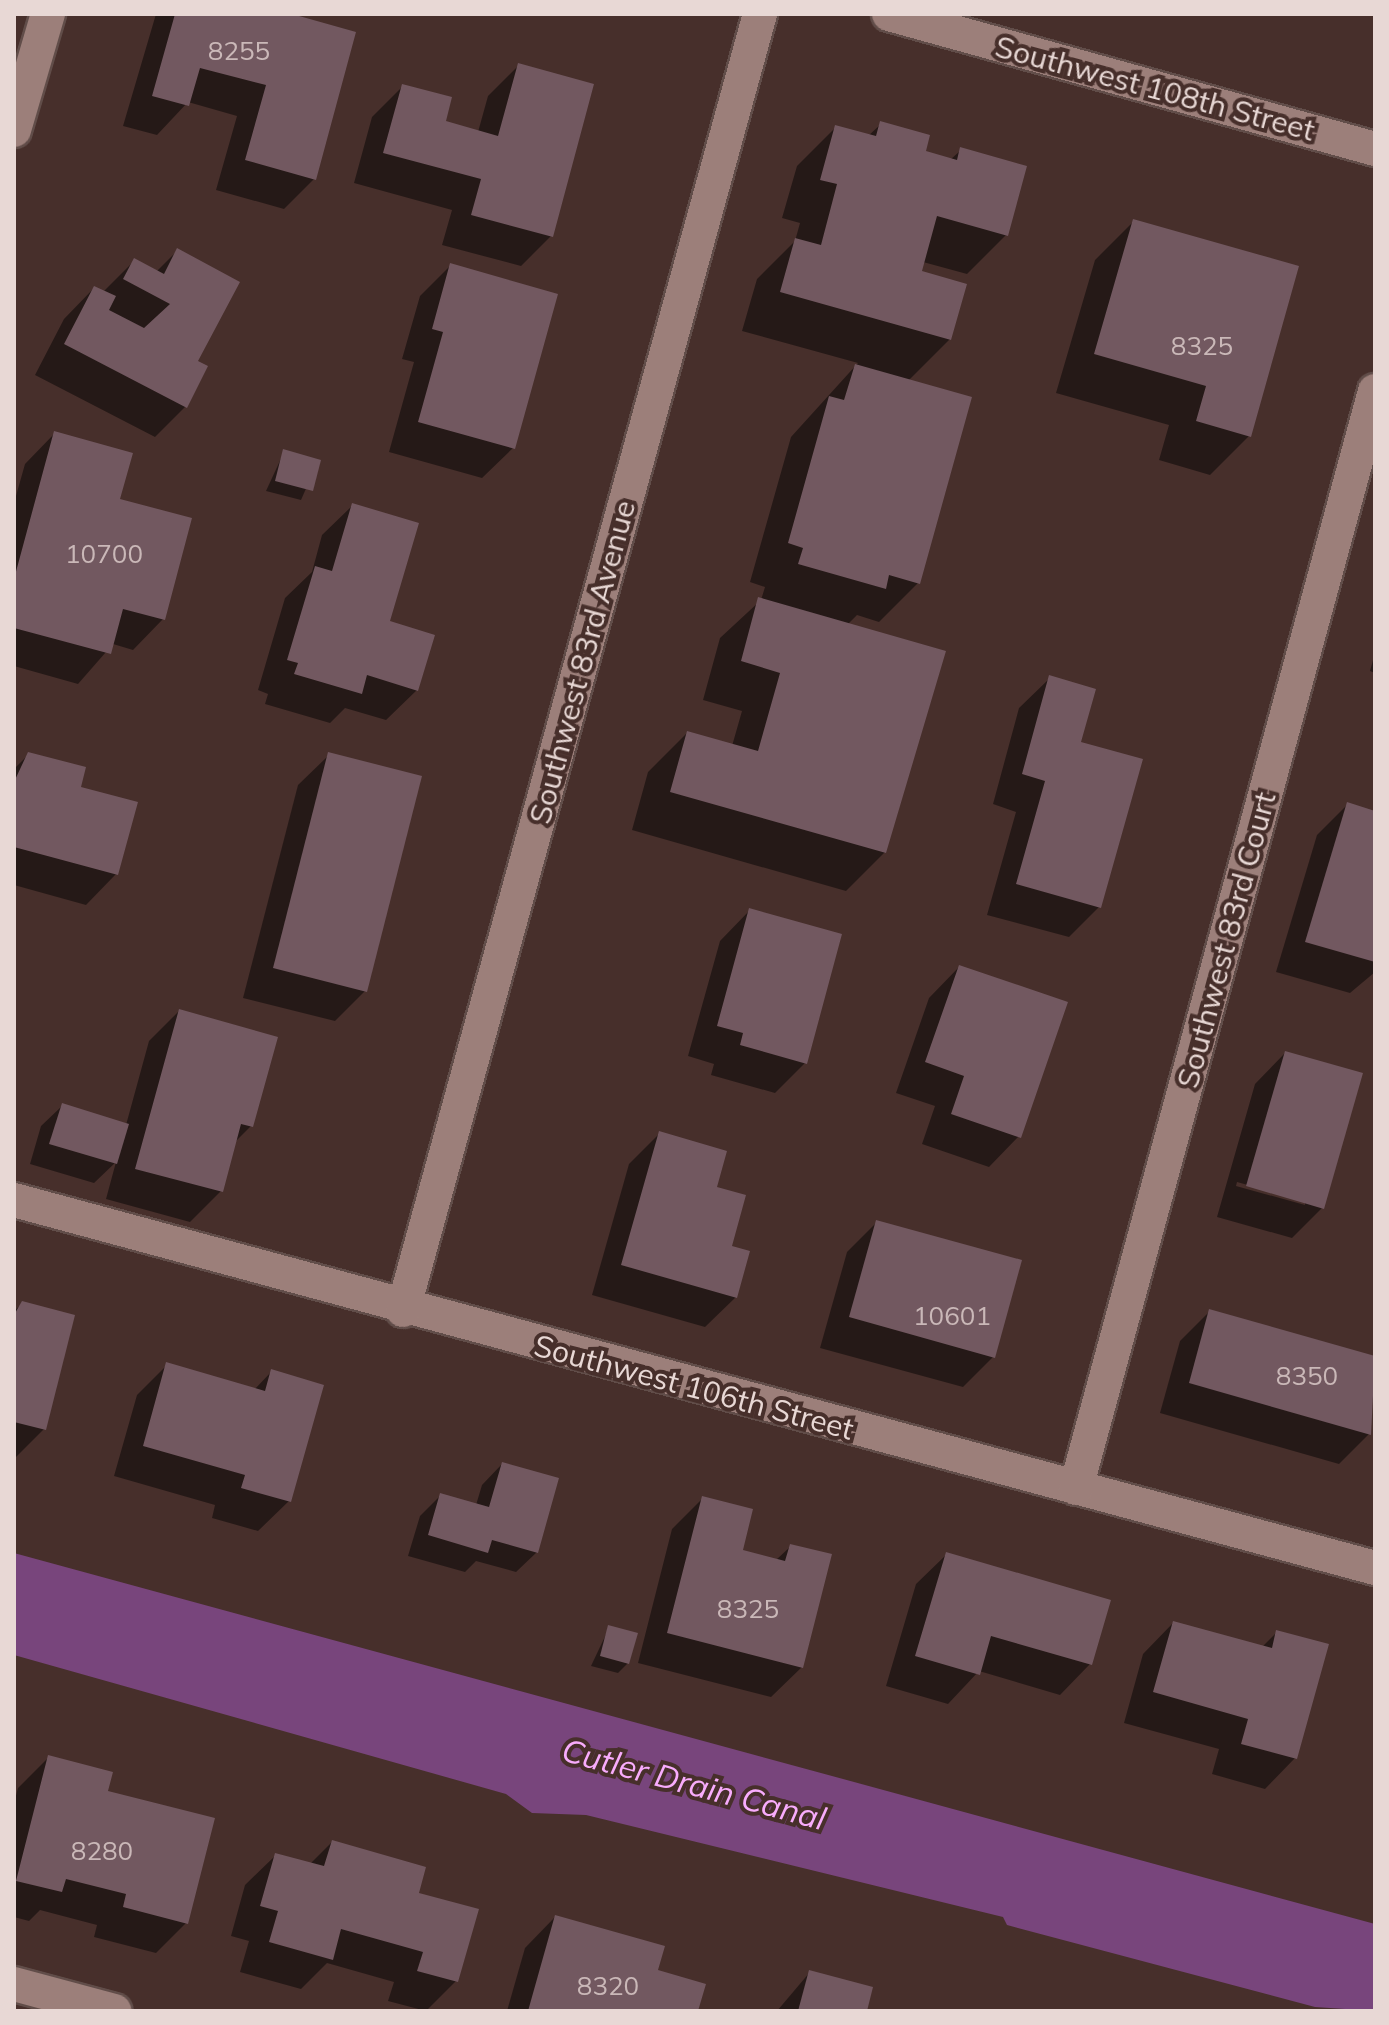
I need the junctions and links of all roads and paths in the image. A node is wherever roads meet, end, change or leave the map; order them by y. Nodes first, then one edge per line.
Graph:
1 (48, 14) edge
2 (760, 14) edge
3 (889, 14) edge
4 (14, 130) edge
5 (1375, 149) edge
6 (1375, 391) edge
7 (14, 1200) edge
8 (403, 1310) junction
9 (1076, 1488) junction
10 (1375, 1568) edge
11 (14, 1984) edge
12 (114, 2011) edge

1 - 4 street
2 - 8 street, Southwest 83rd Avenue
3 - 5 street, Southwest 108th Street
6 - 9 street, Southwest 83rd Court
7 - 8 street, Southwest 106th Street
8 - 9 street, Southwest 106th Street
9 - 10 street, Southwest 106th Street
11 - 12 street

